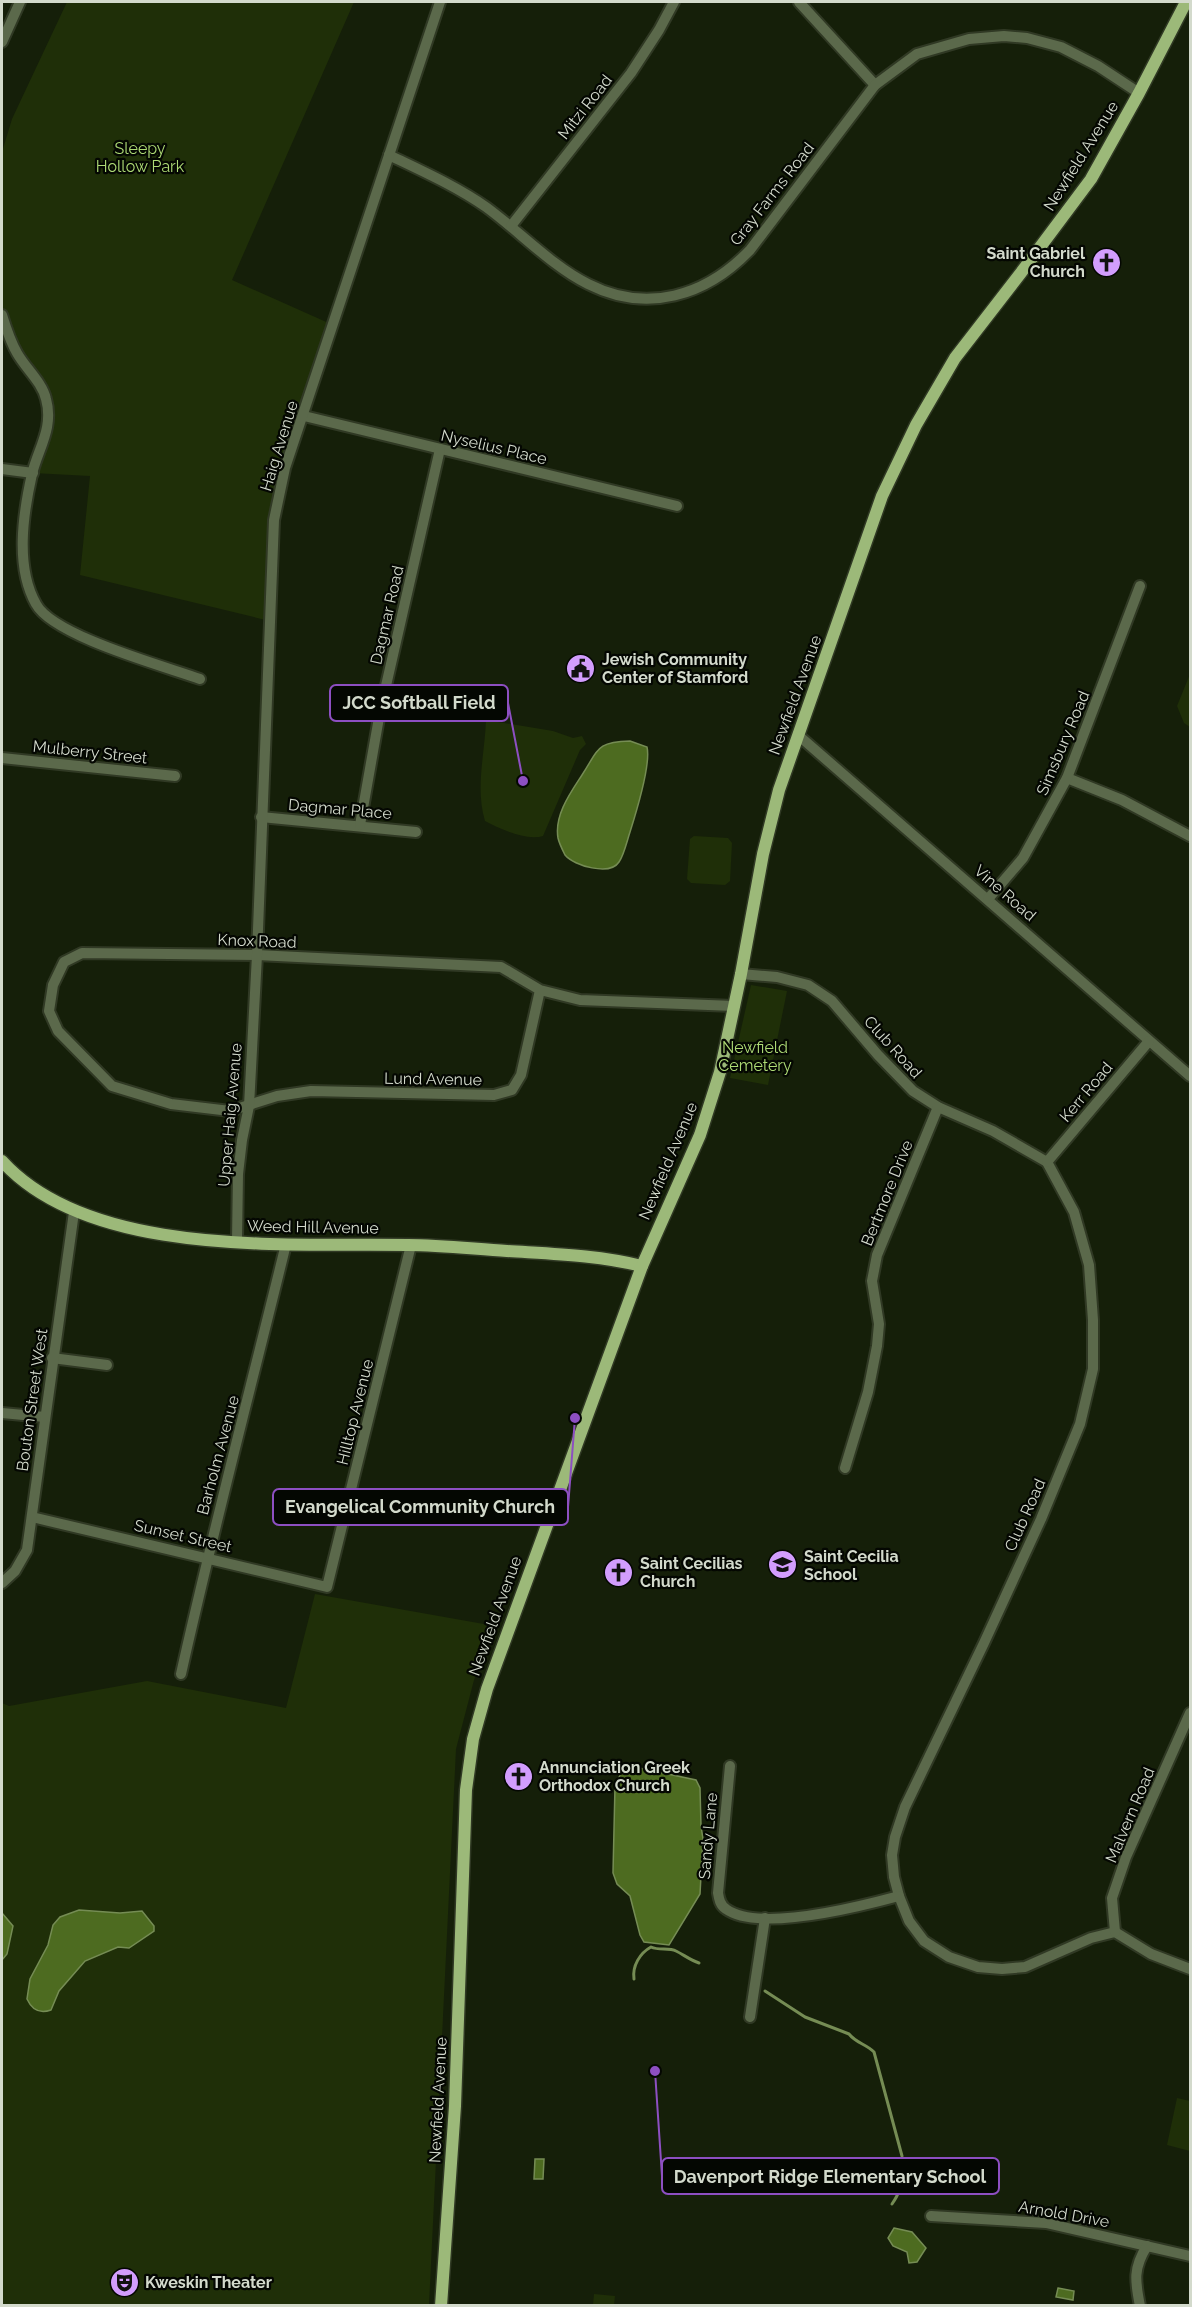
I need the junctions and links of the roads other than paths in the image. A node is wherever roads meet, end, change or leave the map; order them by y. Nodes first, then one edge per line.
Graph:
1 (20, 2) edge
2 (440, 2) edge
3 (674, 2) edge
4 (799, 2) edge
5 (1186, 2) edge
6 (2, 42) edge
7 (875, 85) junction
8 (1139, 93) junction
9 (389, 155) junction
10 (511, 226) junction
11 (2, 315) edge
12 (304, 416) junction
13 (440, 449) junction
14 (2, 469) edge
15 (33, 473) junction
16 (677, 506) dead end
17 (1140, 586) dead end
18 (200, 679) dead end
19 (798, 735) junction
20 (2, 758) edge
21 (175, 776) dead end
22 (1067, 778) junction
23 (261, 817) junction
24 (360, 825) junction
25 (416, 831) dead end
26 (1191, 836) edge
27 (988, 899) junction
28 (257, 955) junction
29 (741, 975) junction
30 (540, 990) junction
31 (734, 1006) junction
32 (1149, 1041) junction
33 (1191, 1076) edge
34 (249, 1106) junction
35 (938, 1107) junction
36 (2, 1161) edge
37 (1047, 1162) junction
38 (74, 1212) junction
39 (237, 1241) junction
40 (286, 1244) junction
41 (411, 1245) junction
42 (642, 1266) junction
43 (52, 1358) junction
44 (107, 1365) dead end
45 (2, 1413) edge
46 (45, 1417) junction
47 (845, 1468) dead end
48 (32, 1517) junction
49 (207, 1557) junction
50 (2, 1583) edge
51 (327, 1587) joint
52 (181, 1674) dead end
53 (1191, 1713) edge
54 (730, 1766) dead end
55 (899, 1896) junction
56 (765, 1918) junction
57 (1115, 1932) junction
58 (1191, 1968) edge
59 (750, 2017) dead end
60 (931, 2216) dead end
61 (1147, 2246) junction
62 (1191, 2256) edge
63 (441, 2306) edge
64 (1140, 2306) edge

1 - 6 street
2 - 9 street, Haig Avenue
3 - 10 street, Mitzi Road
4 - 7 street
5 - 8 main road, Newfield Avenue
7 - 8 street, Gray Farms Road
7 - 10 street, Gray Farms Road
8 - 19 main road, Newfield Avenue
9 - 10 street, Gray Farms Road
9 - 12 street, Haig Avenue
11 - 15 street
12 - 13 street, Nyselius Place
12 - 23 street, Haig Avenue
13 - 16 street, Nyselius Place
13 - 24 street, Dagmar Road
14 - 15 street
15 - 18 street
17 - 22 street, Simsbury Road
19 - 27 street, Vine Road
19 - 29 main road, Newfield Avenue
20 - 21 street, Mulberry Street
22 - 26 street
22 - 27 street, Simsbury Road
23 - 24 street, Dagmar Place
23 - 28 street, Haig Avenue
24 - 25 street, Dagmar Place
27 - 32 street, Vine Road
28 - 30 street, Knox Road
28 - 34 street, Upper Haig Avenue
28 - 34 street, Knox Road
29 - 31 main road, Newfield Avenue
29 - 35 street, Club Road
30 - 31 street, Knox Road
30 - 34 street, Lund Avenue
31 - 42 main road, Newfield Avenue
32 - 33 street, Vine Road
32 - 37 street, Kerr Road
34 - 39 street, Upper Haig Avenue
35 - 37 street, Club Road
35 - 47 street, Bertmore Drive
36 - 38 main road, Weed Hill Avenue
37 - 55 street, Club Road
38 - 39 main road, Weed Hill Avenue
38 - 43 street, Bouton Street West
39 - 40 main road, Weed Hill Avenue
40 - 41 main road, Weed Hill Avenue
40 - 49 street, Barholm Avenue
41 - 42 main road, Weed Hill Avenue
41 - 51 street, Hilltop Avenue
42 - 63 main road, Newfield Avenue
43 - 44 street
43 - 46 street, Bouton Street West
45 - 46 street
46 - 48 street, Bouton Street West
48 - 49 street, Sunset Street
48 - 50 street, Bouton Street West
49 - 51 street, Sunset Street
49 - 52 street, Barholm Avenue
53 - 57 street, Malvern Road
54 - 56 street, Sandy Lane
55 - 56 street, Sandy Lane
55 - 57 street, Club Road
56 - 59 street
57 - 58 street
60 - 61 street, Arnold Drive
61 - 62 street, Arnold Drive
61 - 64 street

